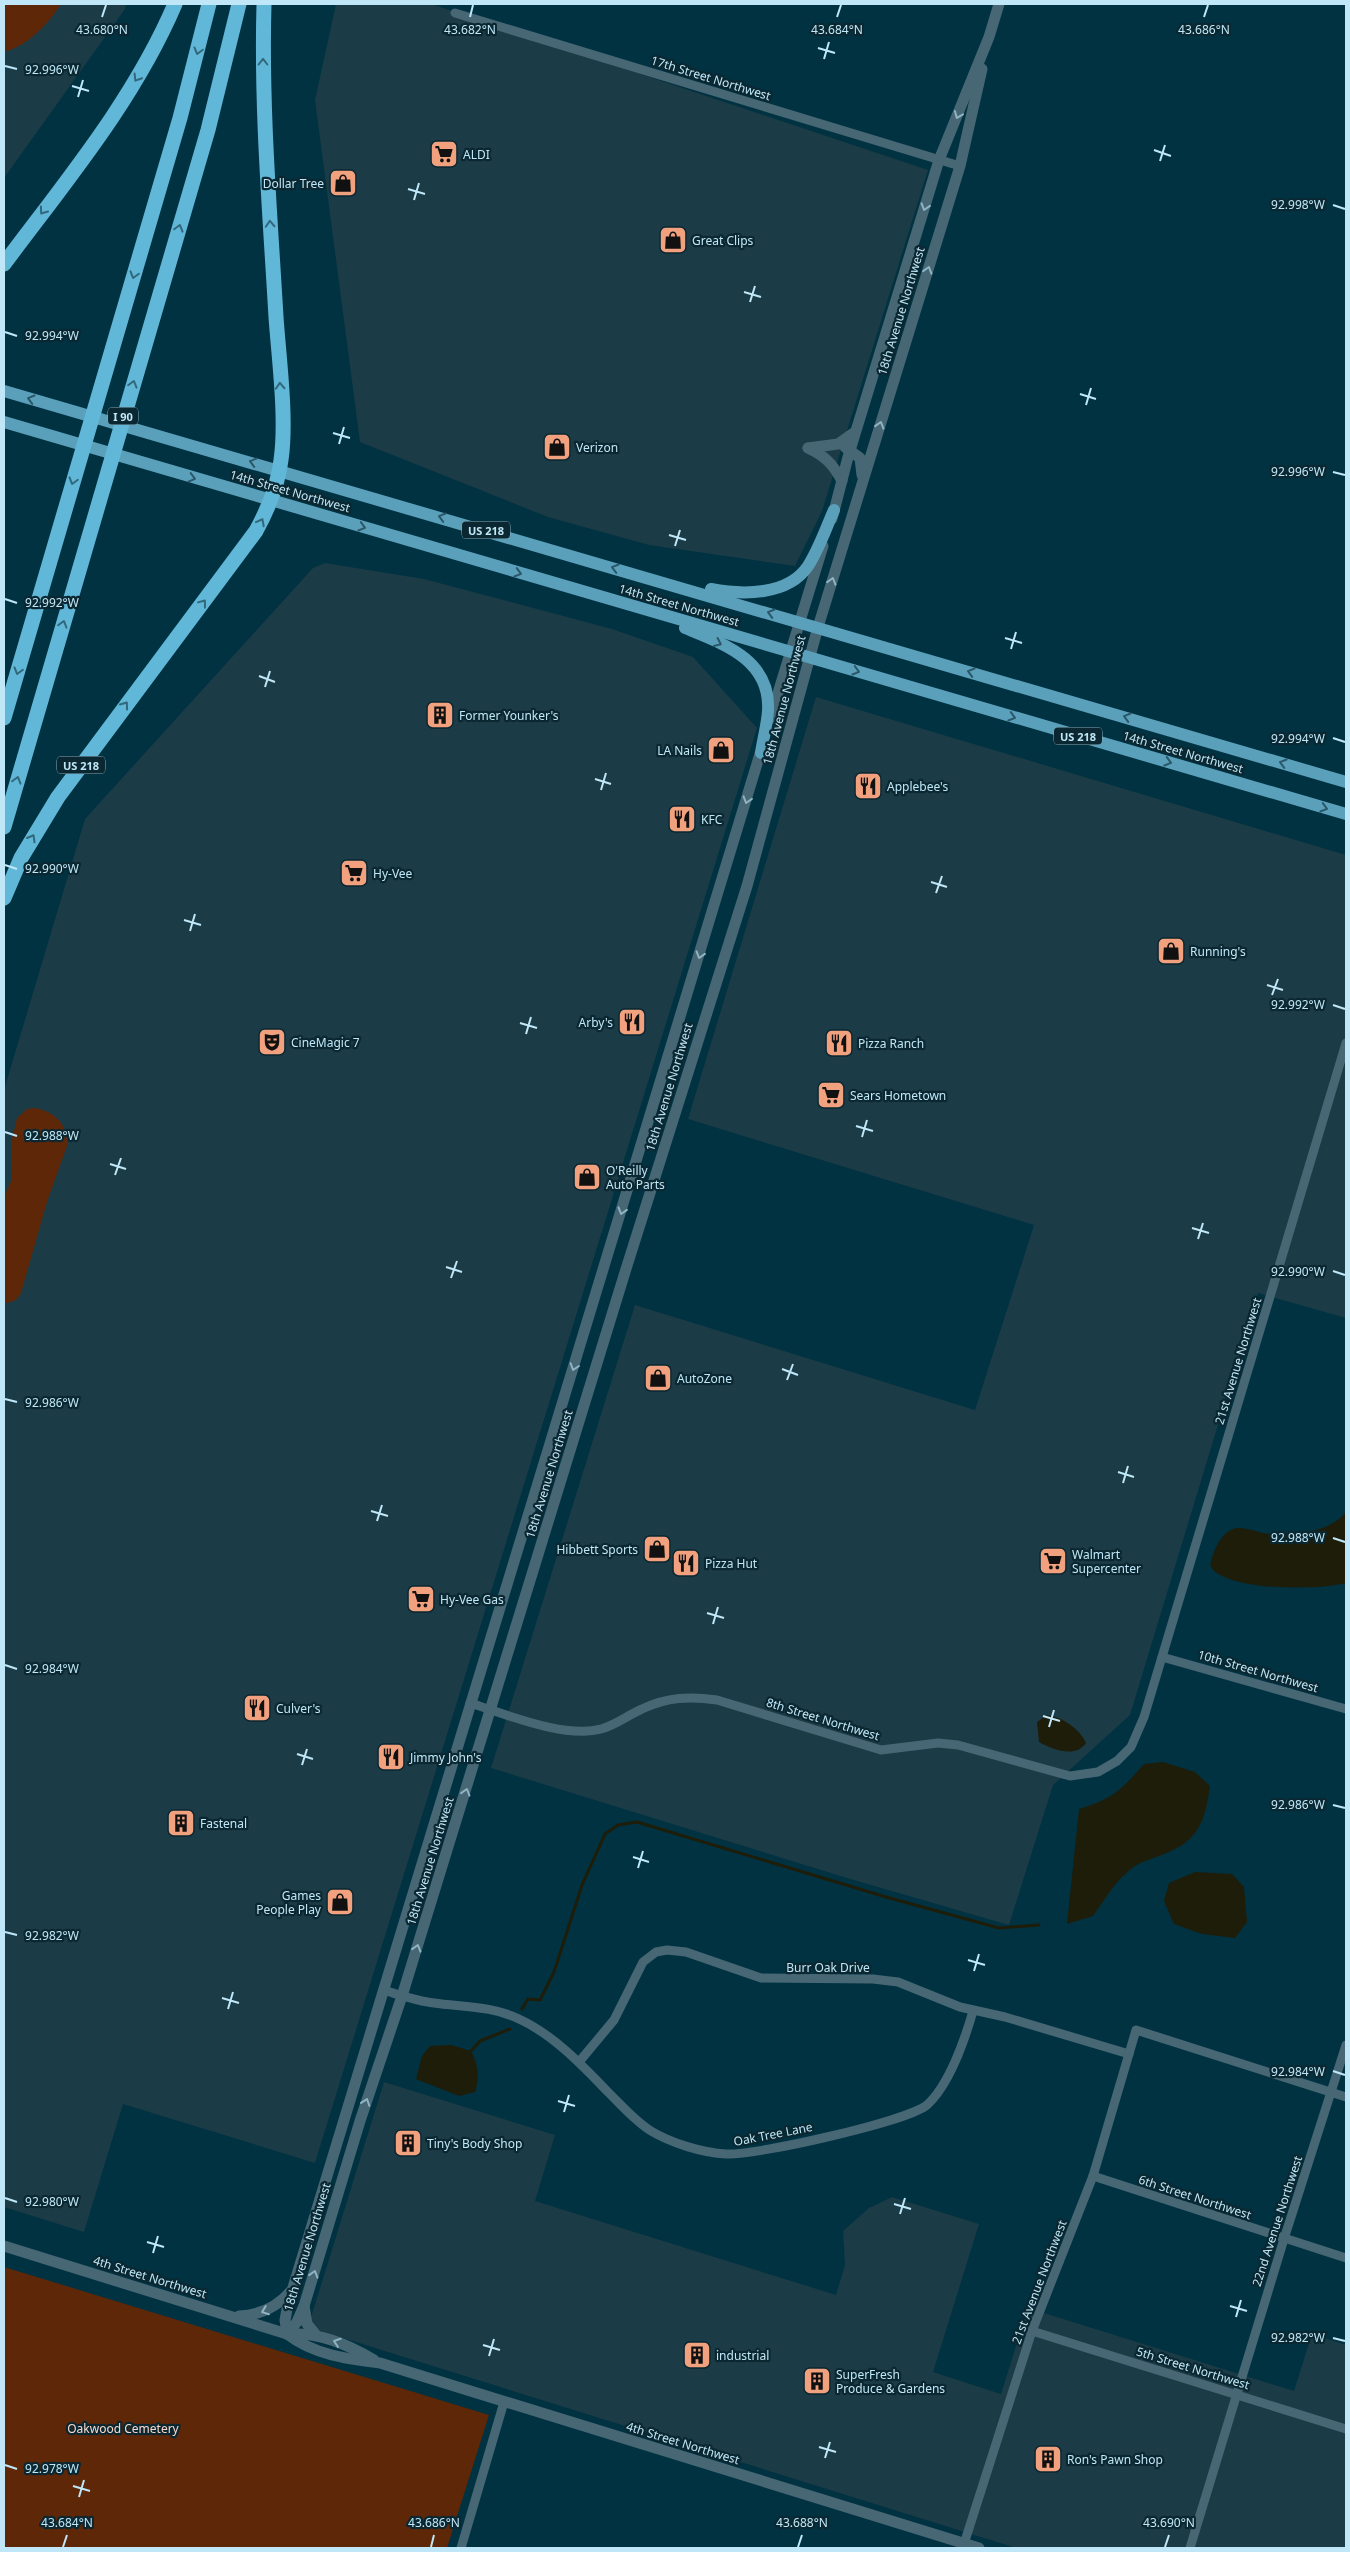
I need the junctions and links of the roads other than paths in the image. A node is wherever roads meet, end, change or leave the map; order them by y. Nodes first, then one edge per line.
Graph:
1 (175, 4) edge
2 (209, 4) edge
3 (239, 4) edge
4 (264, 4) edge
5 (999, 4) edge
6 (455, 13) dead end
7 (989, 37) junction
8 (939, 160) junction
9 (960, 166) junction
10 (4, 264) edge
11 (4, 391) edge
12 (4, 422) edge
13 (855, 432) junction
14 (838, 444) junction
15 (850, 449) junction
16 (280, 470) junction
17 (842, 481) junction
18 (862, 482) junction
19 (271, 500) junction
20 (834, 510) junction
21 (635, 573) junction
22 (625, 603) junction
23 (800, 621) junction
24 (818, 627) junction
25 (790, 651) junction
26 (809, 658) junction
27 (4, 718) edge
28 (761, 753) junction
29 (1346, 782) edge
30 (1346, 814) edge
31 (4, 827) edge
32 (4, 898) edge
33 (1346, 1043) edge
34 (1162, 1657) junction
35 (470, 1703) junction
36 (1346, 1709) edge
37 (492, 1710) junction
38 (383, 1990) junction
39 (402, 1996) junction
40 (973, 2010) junction
41 (1346, 2045) edge
42 (1129, 2054) junction
43 (579, 2062) junction
44 (1332, 2092) junction
45 (1346, 2097) edge
46 (345, 2118) junction
47 (360, 2122) junction
48 (1093, 2176) junction
49 (1284, 2239) junction
50 (4, 2246) edge
51 (1346, 2258) edge
52 (293, 2289) junction
53 (304, 2306) junction
54 (230, 2317) junction
55 (1032, 2330) junction
56 (287, 2334) junction
57 (316, 2335) junction
58 (380, 2363) junction
59 (1237, 2394) junction
60 (504, 2402) junction
61 (1346, 2428) edge
62 (964, 2544) junction
63 (461, 2548) edge
64 (979, 2548) edge
65 (1190, 2548) edge

1 -> 10 highway
2 -> 27 highway, I 90
31 -> 3 highway, I 90
16 -> 4 highway
5 - 7 street, 18th Avenue Northwest
6 - 8 street, 17th Street Northwest
7 -> 8 street, 18th Avenue Northwest
7 - 9 street, 18th Avenue Northwest
8 - 9 street, 17th Street Northwest
8 -> 13 street, 18th Avenue Northwest
18 -> 9 street, 18th Avenue Northwest
16 -> 11 main road, 14th Street Northwest / US 218
12 -> 19 main road, 14th Street Northwest
13 - 14 street
13 - 15 street, 18th Avenue Northwest
14 - 15 street
14 - 17 street
15 - 17 street, 18th Avenue Northwest
15 - 18 street
16 - 19 highway
21 -> 16 main road, 14th Street Northwest / US 218
17 - 20 street, 18th Avenue Northwest
24 -> 18 street, 18th Avenue Northwest
19 -> 22 main road, 14th Street Northwest / US 218
32 -> 19 highway, US 218
20 - 21 main road
20 - 23 street, 18th Avenue Northwest
23 -> 21 main road, 14th Street Northwest / US 218
22 - 25 main road, 14th Street Northwest / US 218
22 -> 28 main road
23 - 24 main road, 14th Street Northwest / US 218
23 - 25 street, 18th Avenue Northwest
24 - 26 street, 18th Avenue Northwest
29 -> 24 main road, 14th Street Northwest / US 218
25 - 26 main road, 14th Street Northwest / US 218
25 - 28 street, 18th Avenue Northwest
26 -> 30 main road, 14th Street Northwest / US 218
26 - 37 street, 18th Avenue Northwest
28 -> 35 street, 18th Avenue Northwest
33 - 34 street, 21st Avenue Northwest
34 - 36 street, 10th Street Northwest
34 - 37 street, 8th Street Northwest
35 - 37 street, 8th Street Northwest
35 - 38 street, 18th Avenue Northwest
39 -> 37 street, 18th Avenue Northwest
38 - 39 street, Oak Tree Lane
38 - 46 street, 18th Avenue Northwest
39 - 43 street, Oak Tree Lane
47 -> 39 street, 18th Avenue Northwest
40 - 42 street, Burr Oak Drive
40 - 43 street, Burr Oak Drive
40 - 43 street, Oak Tree Lane
41 - 44 street, 22nd Avenue Northwest
42 - 44 street, 21st Avenue Northwest
42 - 48 street, 21st Avenue Northwest
44 - 45 street
44 - 49 street, 22nd Avenue Northwest
46 - 47 street
46 - 52 street, 18th Avenue Northwest
53 -> 47 street, 18th Avenue Northwest
48 - 49 street, 6th Street Northwest
48 - 55 street, 21st Avenue Northwest
49 - 51 street, 6th Street Northwest
49 - 59 street, 22nd Avenue Northwest
50 - 54 street, 4th Street Northwest
52 -> 54 street
52 - 56 street, 18th Avenue Northwest
53 - 56 street, 18th Avenue Northwest
53 - 57 street
54 - 56 street, 4th Street Northwest
55 - 59 street, 5th Street Northwest
55 - 62 street, 21st Avenue Northwest
56 - 57 street, 4th Street Northwest
56 - 58 street, 4th Street Northwest
58 -> 57 street, 4th Street Northwest
58 - 60 street, 4th Street Northwest
59 - 61 street, 5th Street Northwest
59 - 65 street, 22nd Avenue Northwest
60 - 62 street, 4th Street Northwest
60 - 63 street
62 - 64 street, 4th Street Northwest

